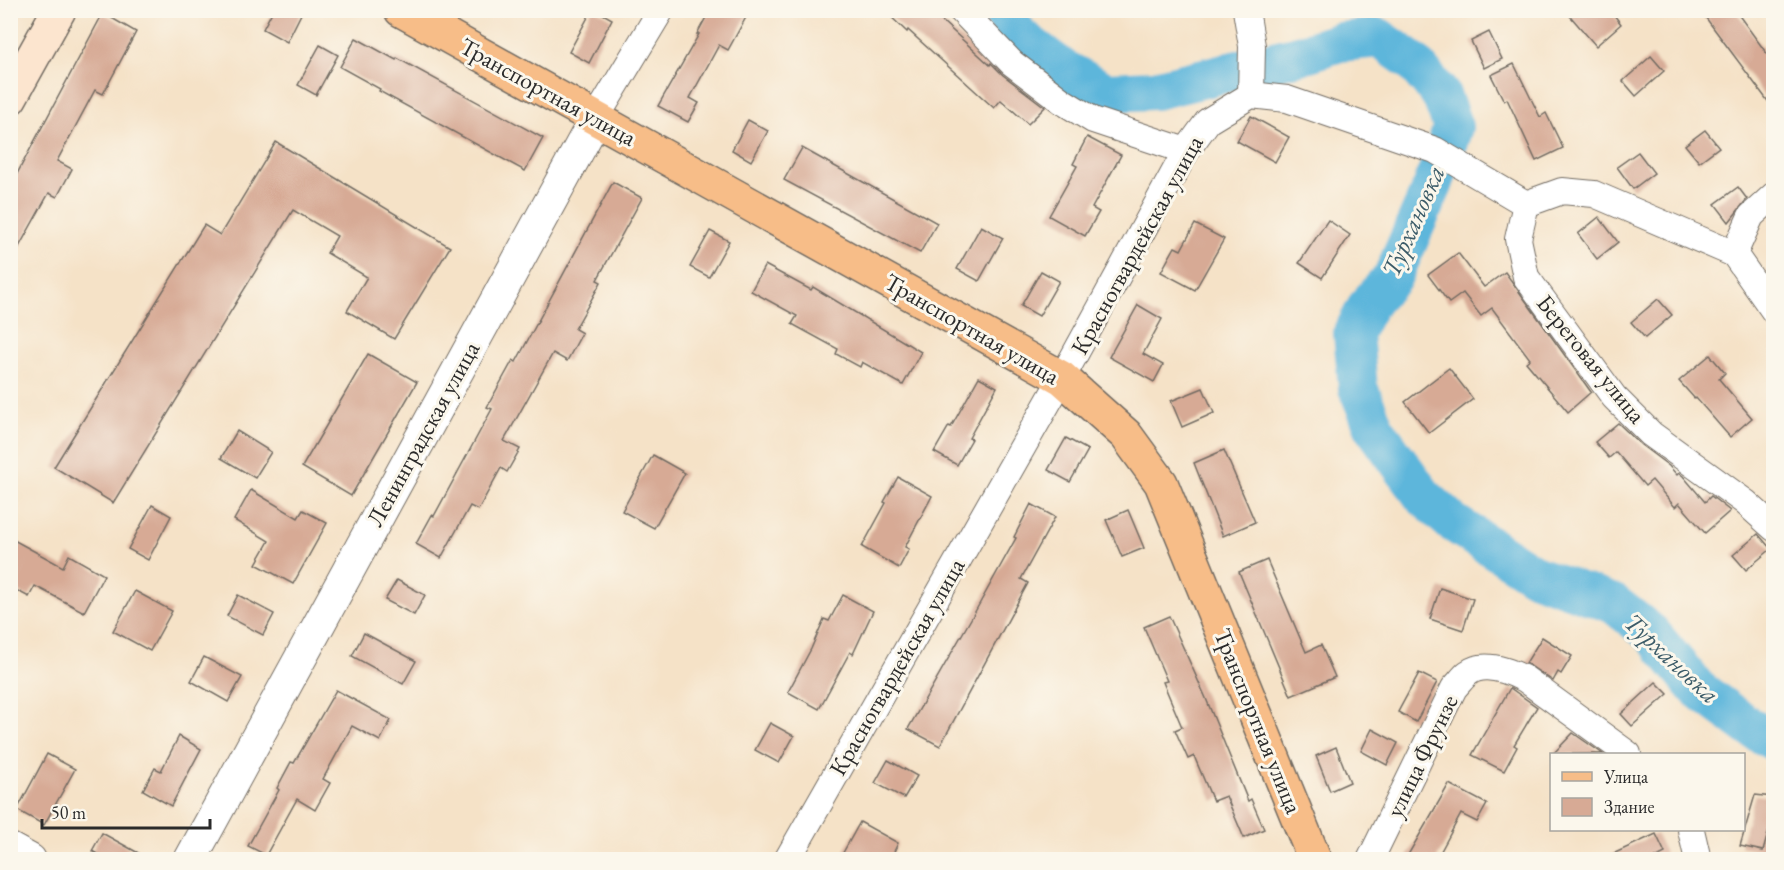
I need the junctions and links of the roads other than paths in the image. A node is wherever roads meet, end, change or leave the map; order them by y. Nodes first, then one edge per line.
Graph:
1 (59, 10) edge
2 (401, 10) edge
3 (661, 10) edge
4 (961, 10) edge
5 (1248, 11) edge
6 (1251, 94) junction
7 (10, 98) edge
8 (596, 118) junction
9 (1186, 151) junction
10 (1773, 195) edge
11 (1526, 204) junction
12 (1734, 254) junction
13 (1773, 311) edge
14 (1062, 378) junction
15 (1773, 528) edge
16 (1627, 753) edge
17 (1690, 831) edge
18 (10, 849) edge
19 (30, 860) edge
20 (190, 860) edge
21 (787, 860) edge
22 (1315, 860) edge
23 (1370, 860) edge
24 (1698, 860) edge

1 - 7 main road
2 - 8 main road, Транспортная улица
3 - 8 street, Ленинградская улица
4 - 9 street
5 - 6 street
6 - 9 street, Красногвардейская улица
6 - 11 street
8 - 14 main road, Транспортная улица
8 - 20 street, Ленинградская улица
9 - 14 street, Красногвардейская улица
10 - 12 street
11 - 12 street
11 - 15 street, Береговая улица
12 - 13 street
14 - 21 street, Красногвардейская улица
14 - 22 main road, Транспортная улица
16 - 23 street, улица Фрунзе
17 - 24 street
18 - 19 street

